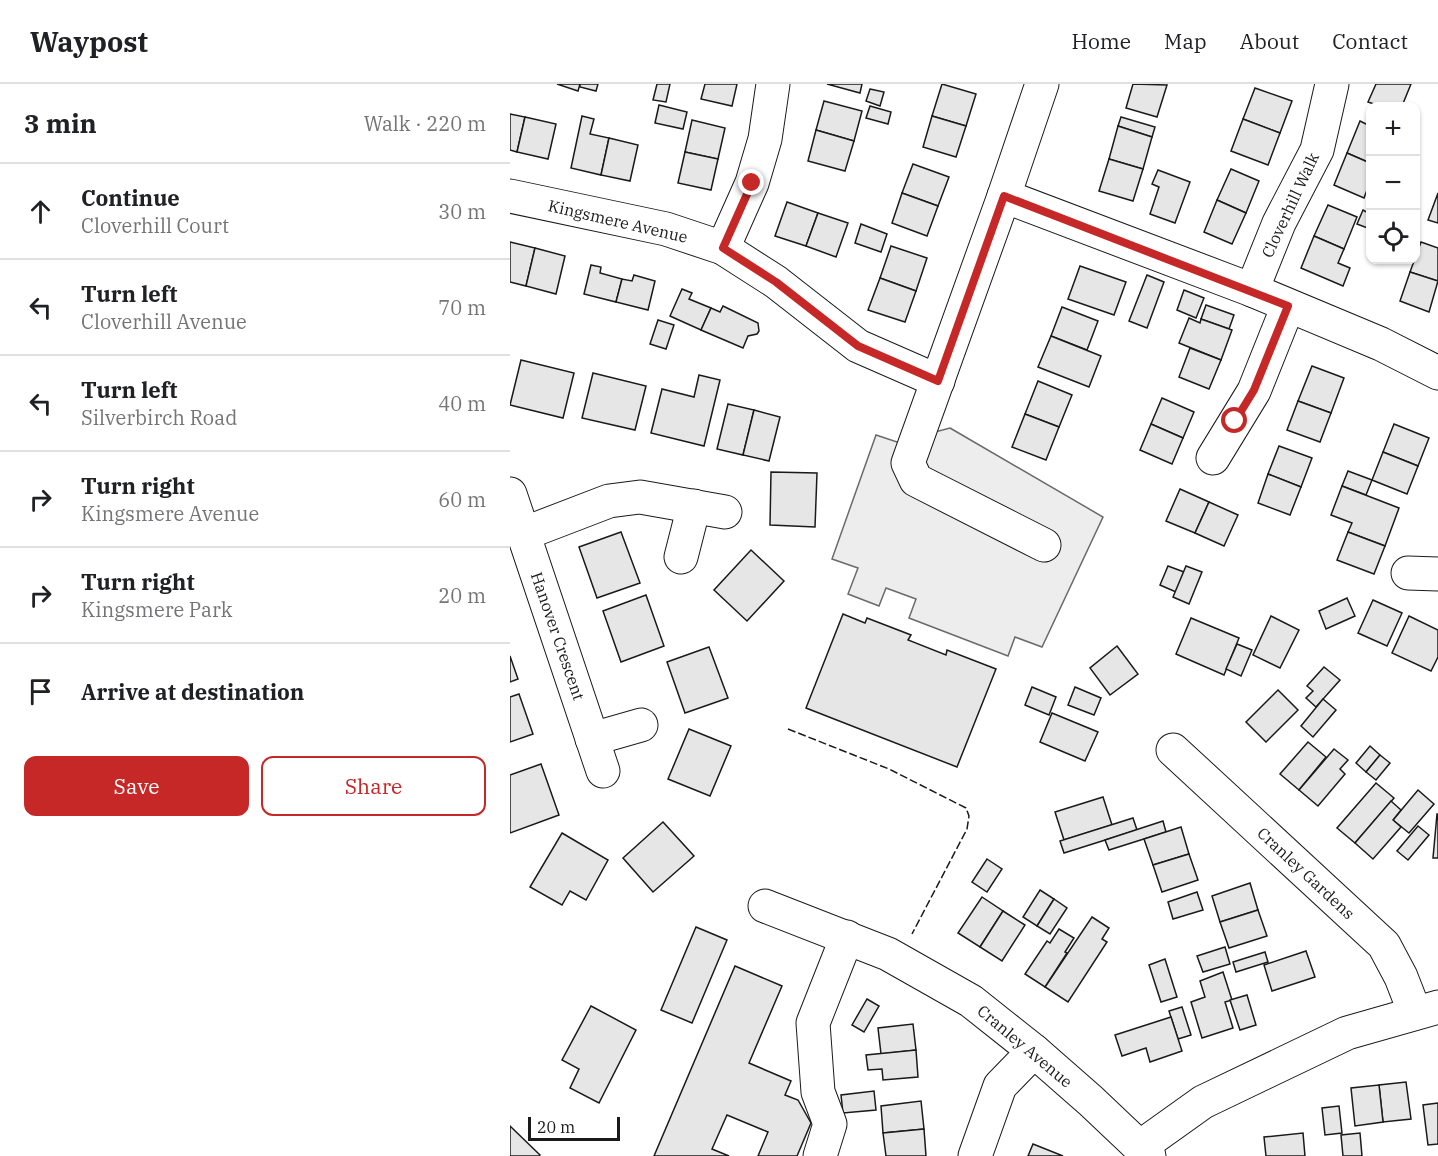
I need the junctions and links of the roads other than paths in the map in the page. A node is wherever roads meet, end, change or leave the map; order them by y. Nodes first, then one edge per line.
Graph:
1 (772, 84) edge
2 (1042, 84) edge
3 (1332, 84) edge
4 (510, 196) edge
5 (1004, 196) junction
6 (723, 248) junction
7 (1252, 290) junction
8 (1288, 306) junction
9 (1436, 368) edge
10 (938, 381) junction
11 (1213, 458) dead end
12 (510, 494) edge
13 (523, 534) junction
14 (1044, 545) dead end
15 (681, 557) dead end
16 (641, 725) dead end
17 (592, 739) junction
18 (1173, 750) dead end
19 (603, 771) dead end
20 (765, 906) dead end
21 (847, 937) junction
22 (1426, 1010) edge
23 (1034, 1051) junction
24 (1145, 1151) edge
25 (820, 1156) edge
26 (975, 1156) edge

1 - 6 street
2 - 5 street
3 - 7 street, Cloverhill Walk
4 - 6 street, Kingsmere Avenue
5 - 7 street
5 - 10 street
6 - 10 street, Kingsmere Avenue
7 - 8 street
8 - 9 street
8 - 11 street
10 - 14 street
12 - 13 street, Hanover Crescent
13 - 15 street
13 - 17 street, Hanover Crescent
16 - 17 street
17 - 19 street, Hanover Crescent
18 - 22 street, Cranley Gardens
20 - 21 street, Cranley Avenue
21 - 23 street, Cranley Avenue
21 - 25 street
22 - 24 street, Cranley Gardens
23 - 24 street, Cranley Avenue
23 - 26 street

